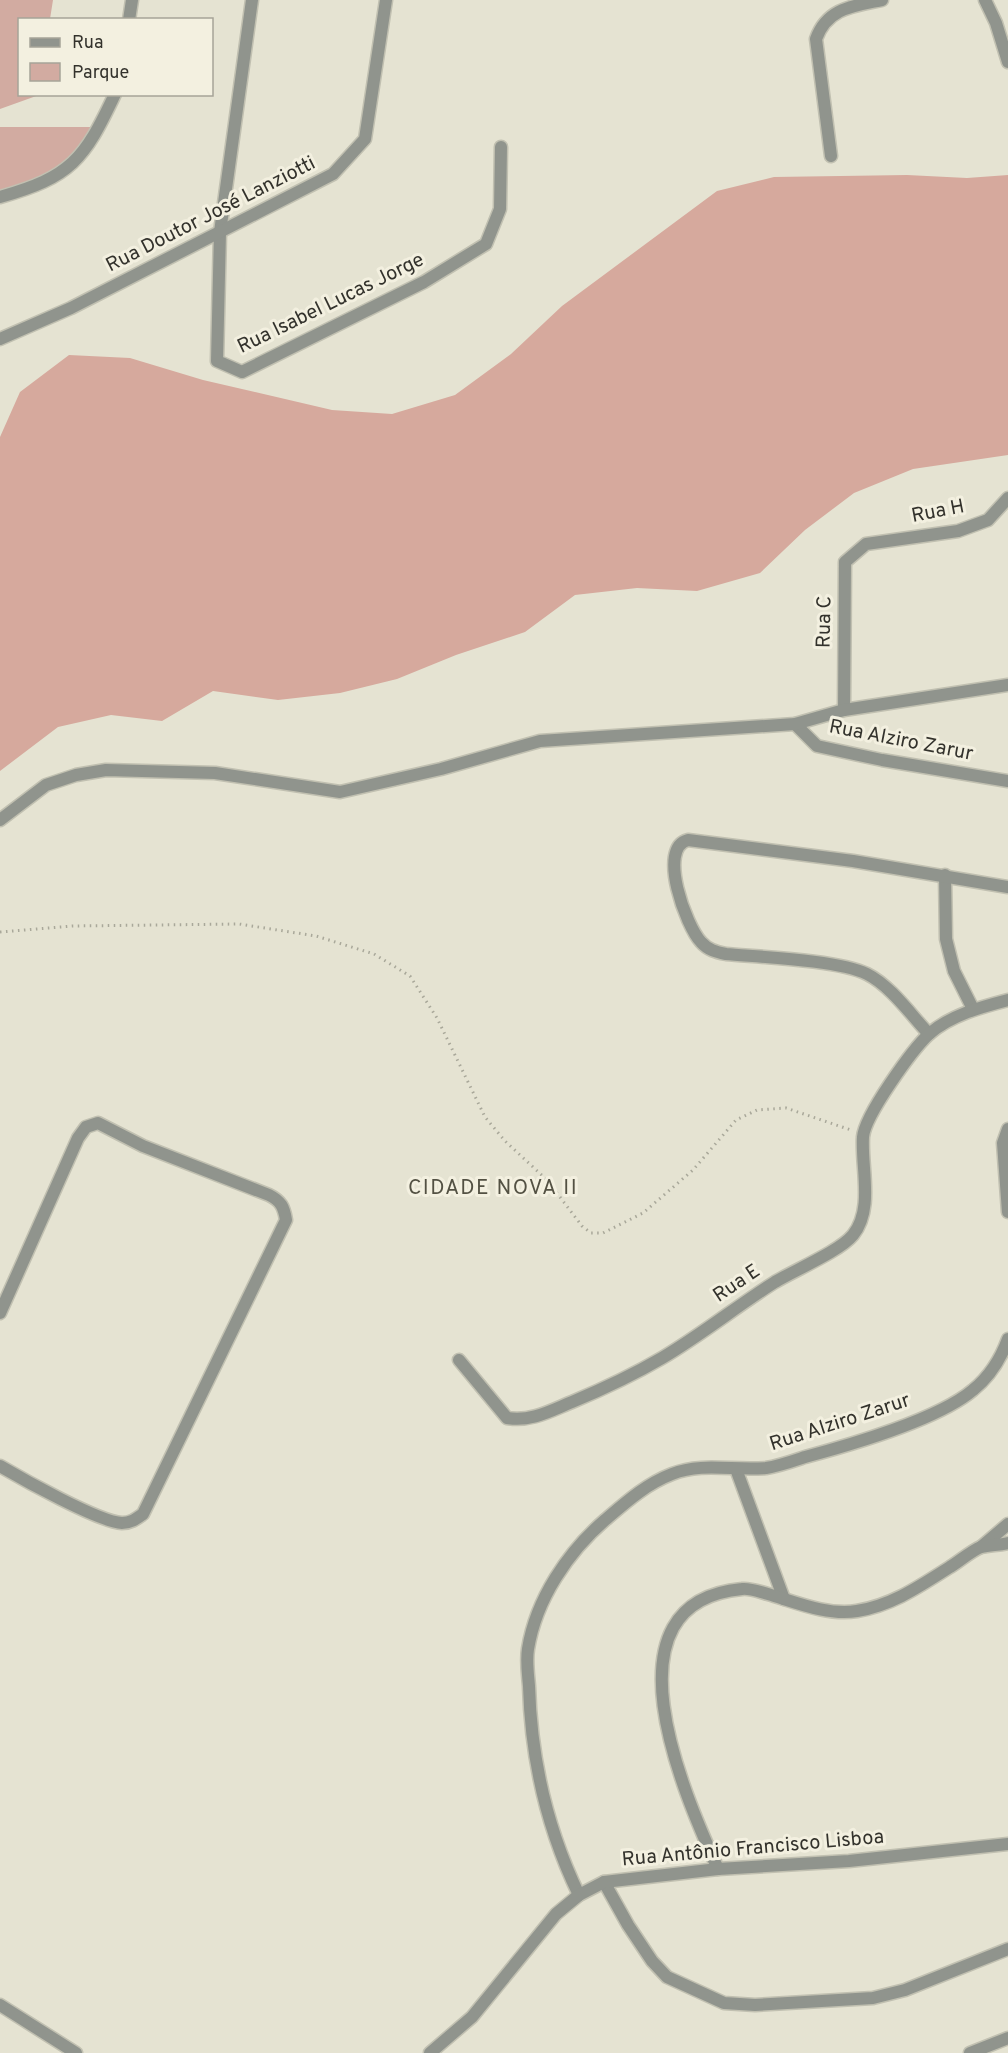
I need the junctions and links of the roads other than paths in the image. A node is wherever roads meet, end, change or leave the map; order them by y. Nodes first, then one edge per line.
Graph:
1 (132, 0) edge
2 (252, 0) edge
3 (386, 0) edge
4 (882, 0) edge
5 (985, 0) edge
6 (129, 18) edge
7 (1008, 62) edge
8 (114, 96) edge
9 (501, 147) dead end
10 (831, 156) dead end
11 (0, 197) edge
12 (220, 232) junction
13 (0, 339) edge
14 (1008, 498) edge
15 (866, 544) joint
16 (1008, 685) edge
17 (844, 710) junction
18 (795, 724) junction
19 (1008, 781) edge
20 (0, 820) edge
21 (945, 875) junction
22 (1008, 887) edge
23 (1008, 1000) edge
24 (973, 1009) junction
25 (930, 1034) junction
26 (1008, 1129) edge
27 (1008, 1212) edge
28 (0, 1313) edge
29 (1008, 1339) edge
30 (459, 1359) dead end
31 (0, 1466) edge
32 (736, 1469) junction
33 (1008, 1524) edge
34 (1008, 1544) edge
35 (980, 1548) junction
36 (784, 1599) junction
37 (1008, 1844) edge
38 (718, 1869) junction
39 (604, 1882) junction
40 (579, 1895) junction
41 (1008, 1949) edge
42 (0, 2005) edge
43 (1008, 2038) edge
44 (76, 2053) edge
45 (430, 2053) edge
46 (970, 2053) edge

1 - 6 street
2 - 12 street
3 - 12 street, Rua Doutor José Lanziotti
4 - 10 street
5 - 7 street
8 - 11 street
9 - 12 street, Rua Isabel Lucas Jorge
12 - 13 street, Rua Doutor José Lanziotti
14 - 15 street, Rua H
15 - 17 street, Rua C
16 - 17 street
17 - 18 street
18 - 19 street, Rua Alziro Zarur
18 - 20 street
21 - 22 street
21 - 24 street
21 - 25 street
23 - 24 street
24 - 25 street
25 - 30 street, Rua E
26 - 27 street
28 - 31 street
29 - 32 street, Rua Alziro Zarur
32 - 36 street
32 - 40 street, Rua Alziro Zarur
33 - 35 street
34 - 35 street
35 - 36 street
36 - 38 street
37 - 38 street, Rua Antônio Francisco Lisboa
38 - 39 street, Rua Antônio Francisco Lisboa
39 - 40 street, Rua Antônio Francisco Lisboa
39 - 41 street
40 - 45 street, Rua Antônio Francisco Lisboa
42 - 44 street
43 - 46 street

